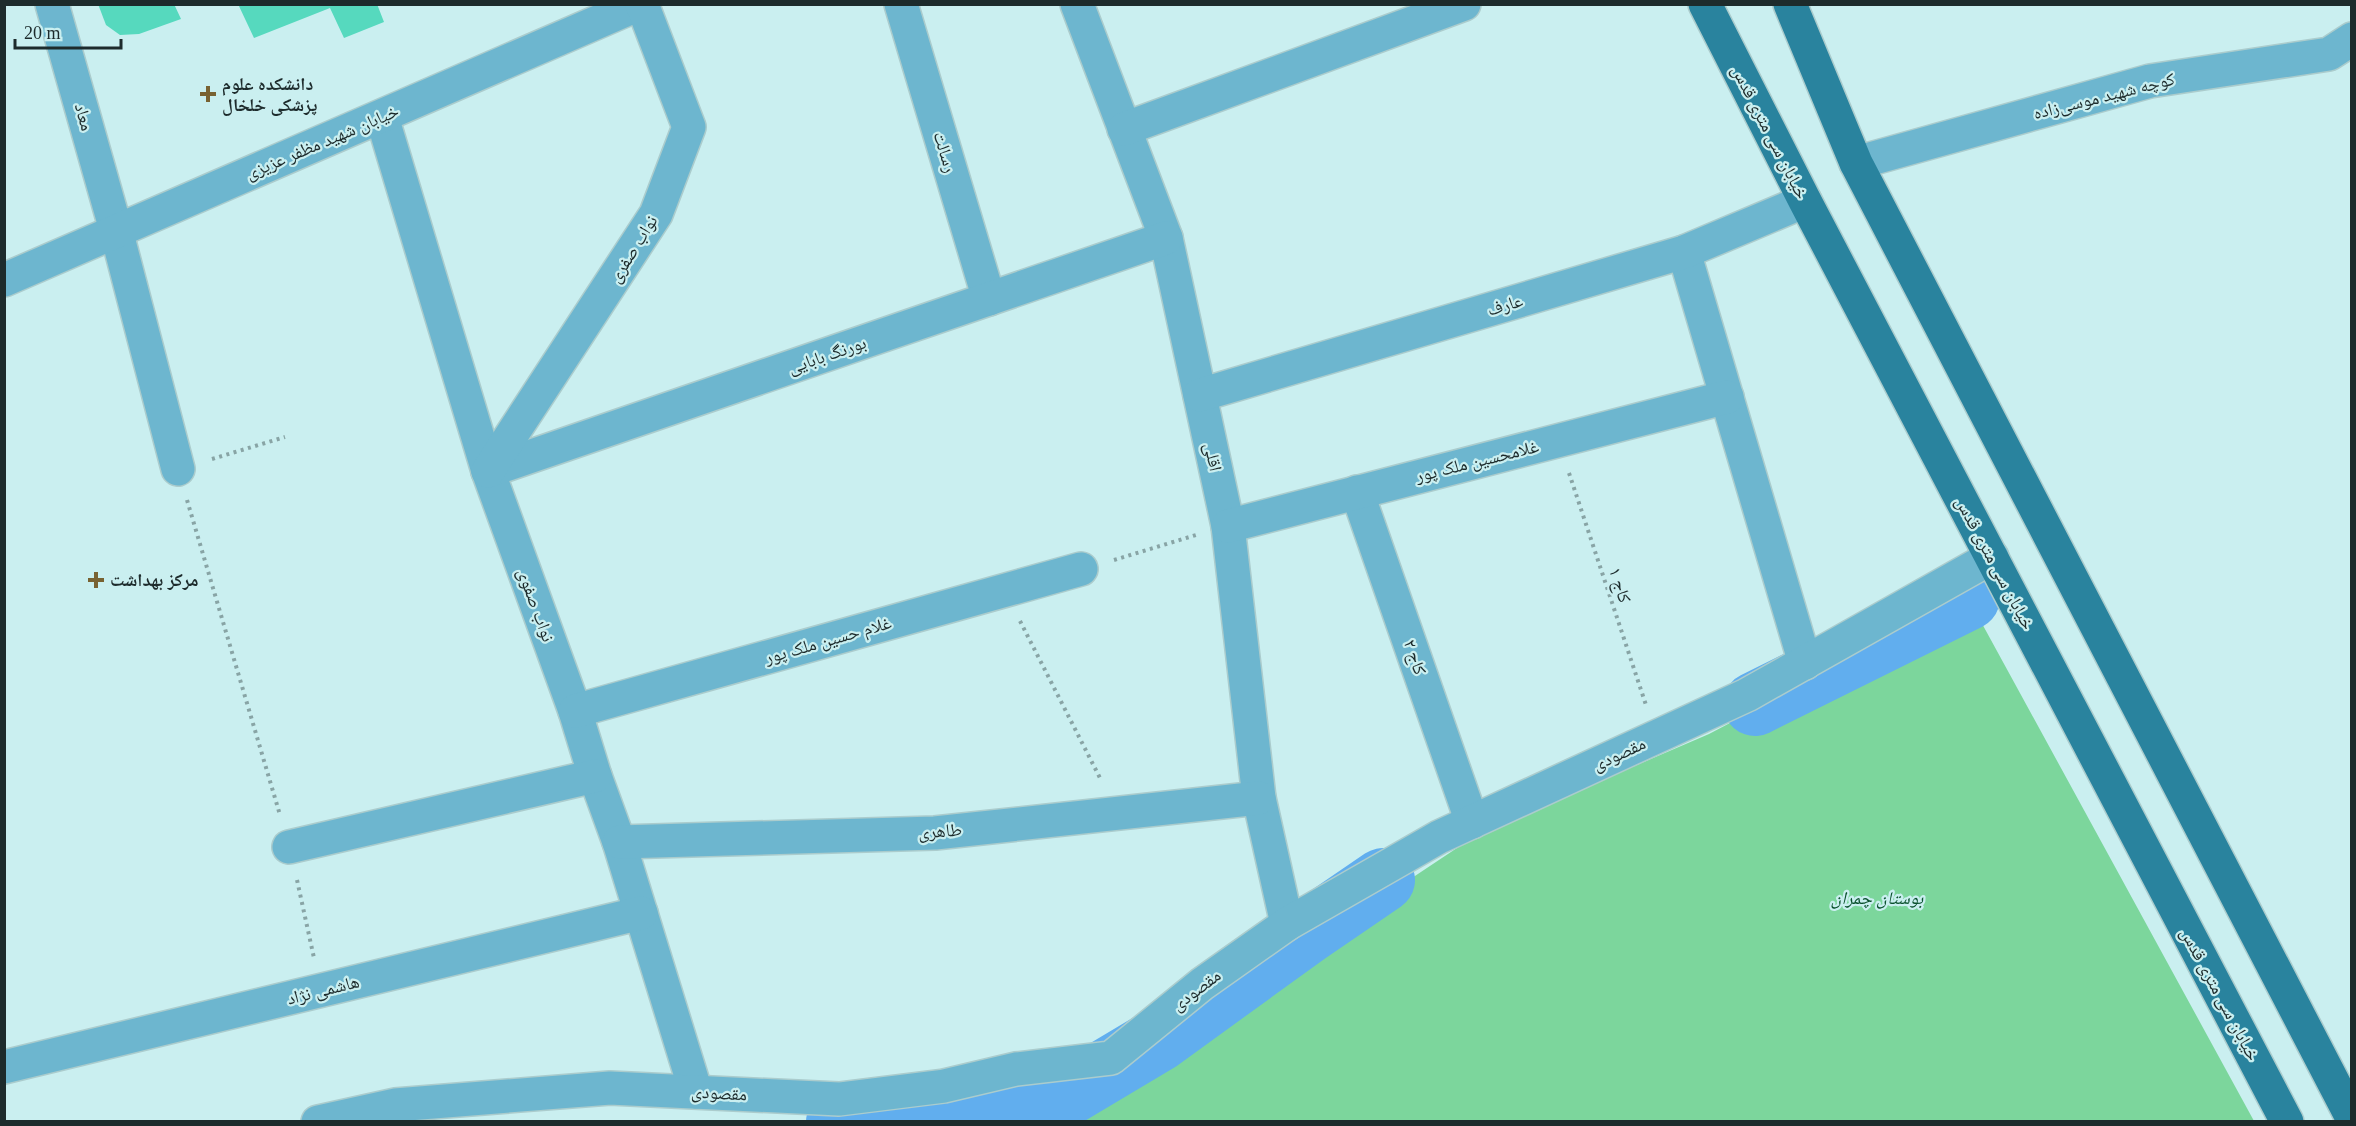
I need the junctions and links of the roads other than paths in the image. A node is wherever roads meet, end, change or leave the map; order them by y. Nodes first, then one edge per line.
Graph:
1 (52, 4) edge
2 (641, 4) edge
3 (901, 4) edge
4 (1077, 4) edge
5 (1464, 4) edge
6 (1705, 4) edge
7 (1800, 8) edge
8 (587, 15) edge
9 (2352, 39) edge
10 (382, 117) junction
11 (1124, 129) junction
12 (1856, 163) junction
13 (1805, 201) junction
14 (116, 230) junction
15 (1166, 238) junction
16 (1684, 252) junction
17 (4, 280) edge
18 (989, 299) junction
19 (1200, 395) junction
20 (1727, 397) junction
21 (178, 469) road end
22 (488, 471) junction
23 (1357, 492) junction
24 (1228, 526) junction
25 (1992, 557) junction
26 (1081, 569) road end
27 (1805, 663) junction
28 (575, 711) junction
29 (595, 776) junction
30 (1259, 798) junction
31 (1473, 822) junction
32 (619, 842) junction
33 (289, 847) road end
34 (641, 914) junction
35 (1287, 924) junction
36 (4, 1067) edge
37 (696, 1092) junction
38 (2352, 1118) edge
39 (318, 1122) edge
40 (2287, 1122) edge

1 - 14 street, معاد
2 - 8 street, خیابان شهید مظفر عزیزی
2 - 22 street, نواب صفری
3 - 18 street, رسالت
4 - 11 street, اقلی
5 - 11 street
6 - 13 main road, خیابان سی متری قدس
7 - 12 main road
8 - 10 street, خیابان شهید مظفر عزیزی
9 - 12 street, کوچه شهید موسی‌زاده
10 - 14 street, خیابان شهید مظفر عزیزی
10 - 22 street, نواب صفوی
11 - 15 street, اقلی
12 - 38 main road
13 - 16 street, عارف
13 - 25 main road, خیابان سی متری قدس
14 - 17 street, خیابان شهید مظفر عزیزی
14 - 21 street, معاد
15 - 18 street, بورنگ بابایی
15 - 19 street, اقلی
16 - 19 street, عارف
16 - 20 street
18 - 22 street, بورنگ بابایی
19 - 24 street, اقلی
20 - 23 street, غلامحسین ملک پور
20 - 27 street
22 - 28 street, نواب صفوی
23 - 24 street, غلامحسین ملک پور
23 - 31 street, کاج ۲
24 - 30 street, اقلی
25 - 27 street, مقصودی
25 - 40 main road, خیابان سی متری قدس
26 - 28 street, غلام حسین ملک پور
27 - 31 street, مقصودی
28 - 29 street, نواب صفوی
29 - 32 street, نواب صفوی
29 - 33 street
30 - 32 street, طاهری
30 - 35 street, اقلی
31 - 35 street, مقصودی
32 - 34 street, نواب صفوی
34 - 36 street, هاشمی نژاد
34 - 37 street, نواب صفوی
35 - 37 street, مقصودی
37 - 39 street, مقصودی

